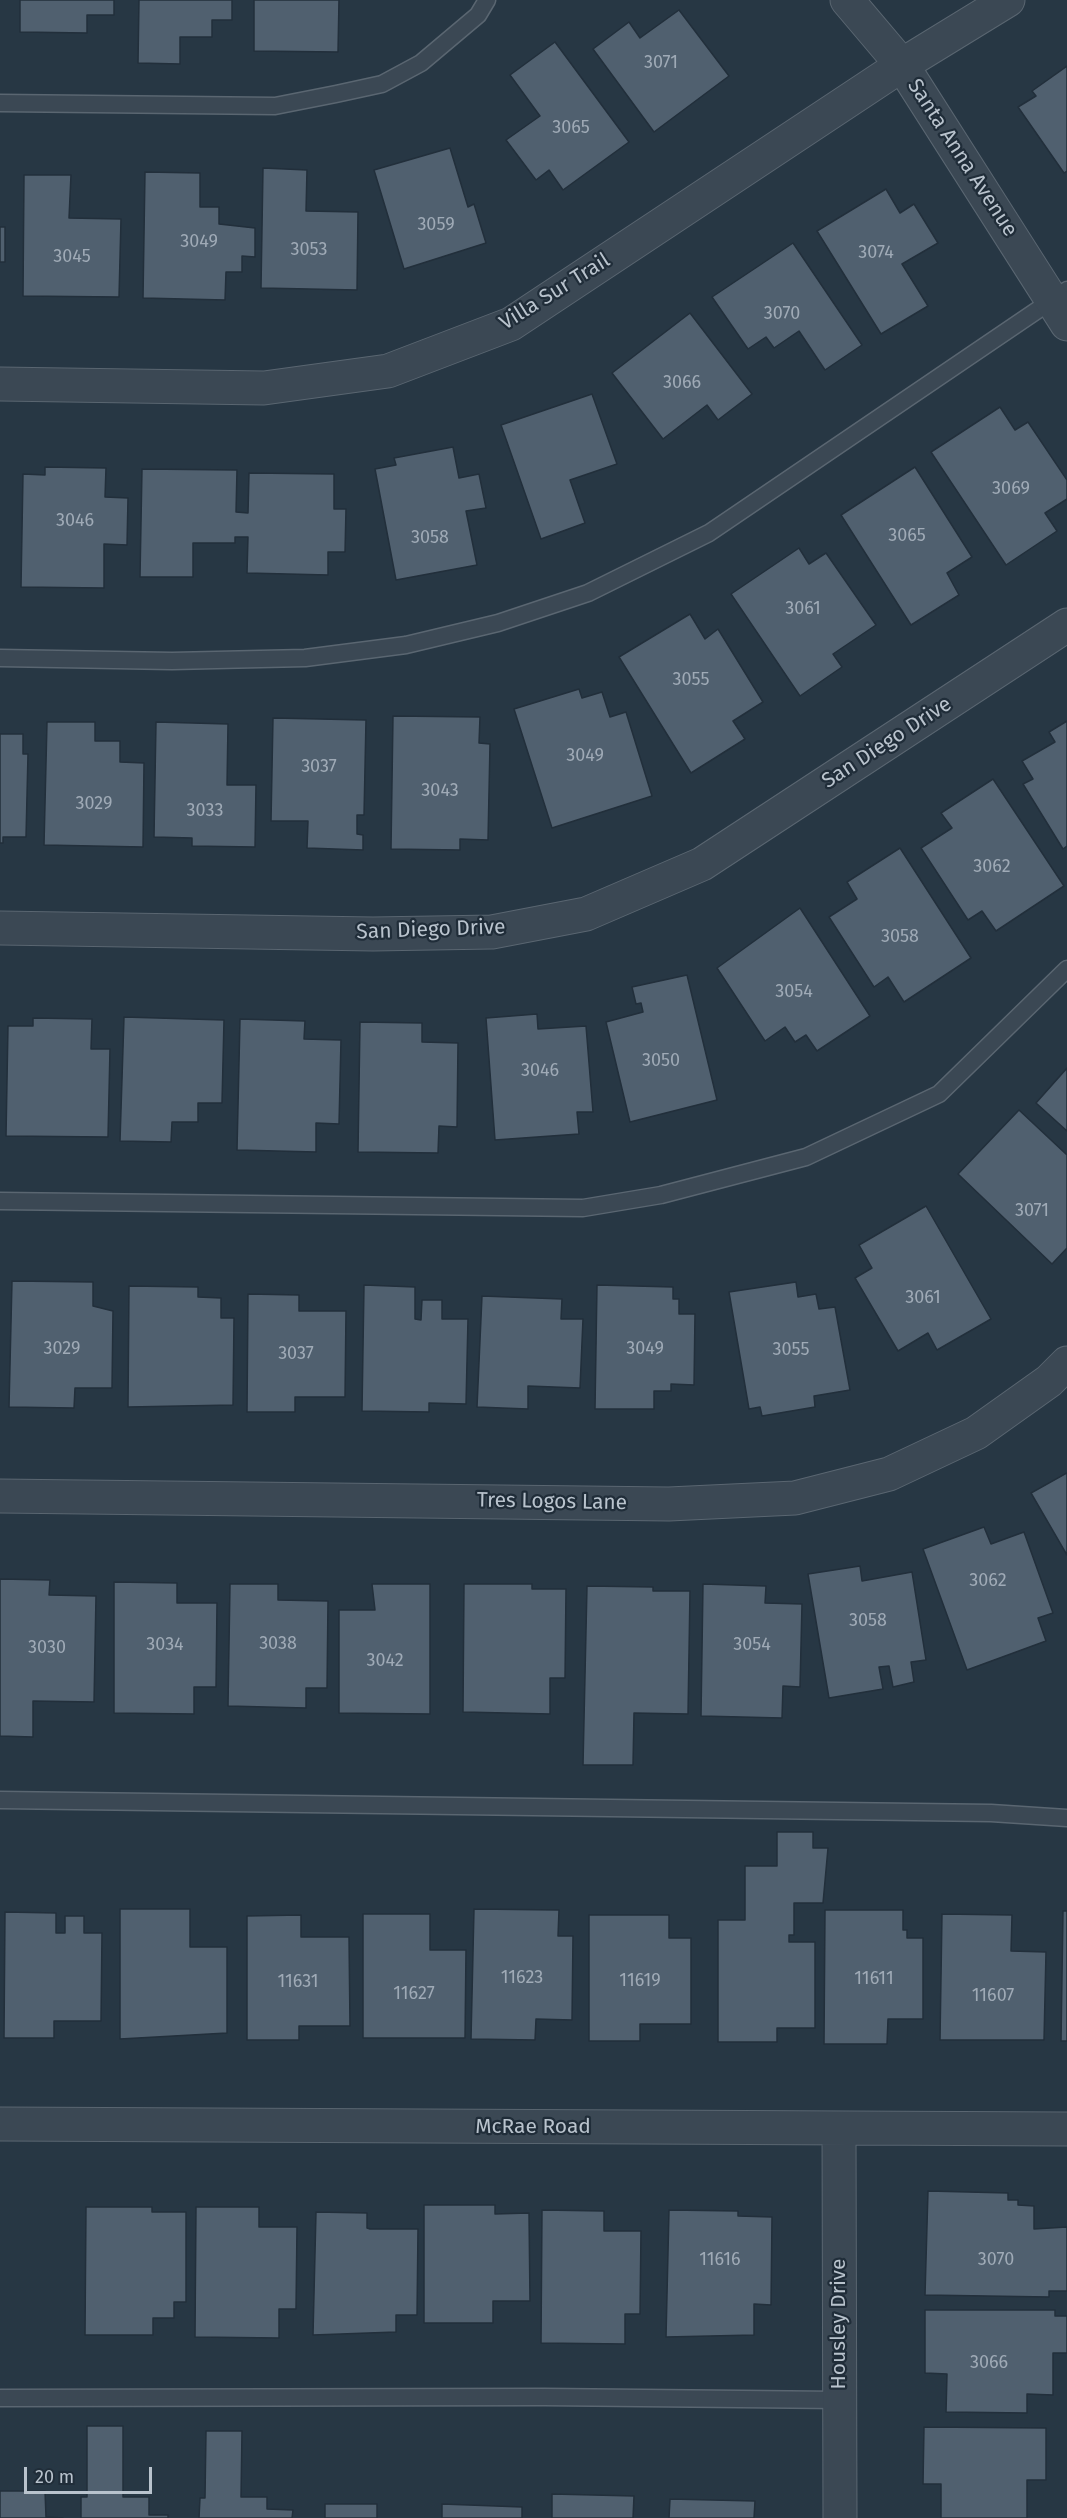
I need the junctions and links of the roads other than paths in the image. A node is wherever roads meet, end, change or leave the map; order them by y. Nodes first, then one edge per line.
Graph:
1 (488, 0) edge
2 (847, 0) edge
3 (1008, 0) edge
4 (902, 65) junction
5 (0, 103) edge
6 (1062, 304) edge
7 (0, 384) edge
8 (1067, 626) edge
9 (0, 658) edge
10 (0, 928) edge
11 (1067, 969) edge
12 (0, 1201) edge
13 (1067, 1363) edge
14 (0, 1496) edge
15 (0, 1800) edge
16 (1067, 1818) edge
17 (0, 2124) edge
18 (840, 2129) junction
19 (1067, 2129) edge
20 (0, 2398) edge
21 (840, 2400) junction
22 (840, 2518) edge

1 - 5 lane
2 - 4 street, Santa Anna Avenue
3 - 4 street, Villa Sur Trail
4 - 6 street, Santa Anna Avenue
4 - 7 street, Villa Sur Trail
6 - 9 lane
8 - 10 street, San Diego Drive
11 - 12 lane
13 - 14 street, Tres Logos Lane
15 - 16 lane
17 - 18 street, McRae Road
18 - 19 street, McRae Road
18 - 21 street, Housley Drive
20 - 21 lane
21 - 22 street, Housley Drive

